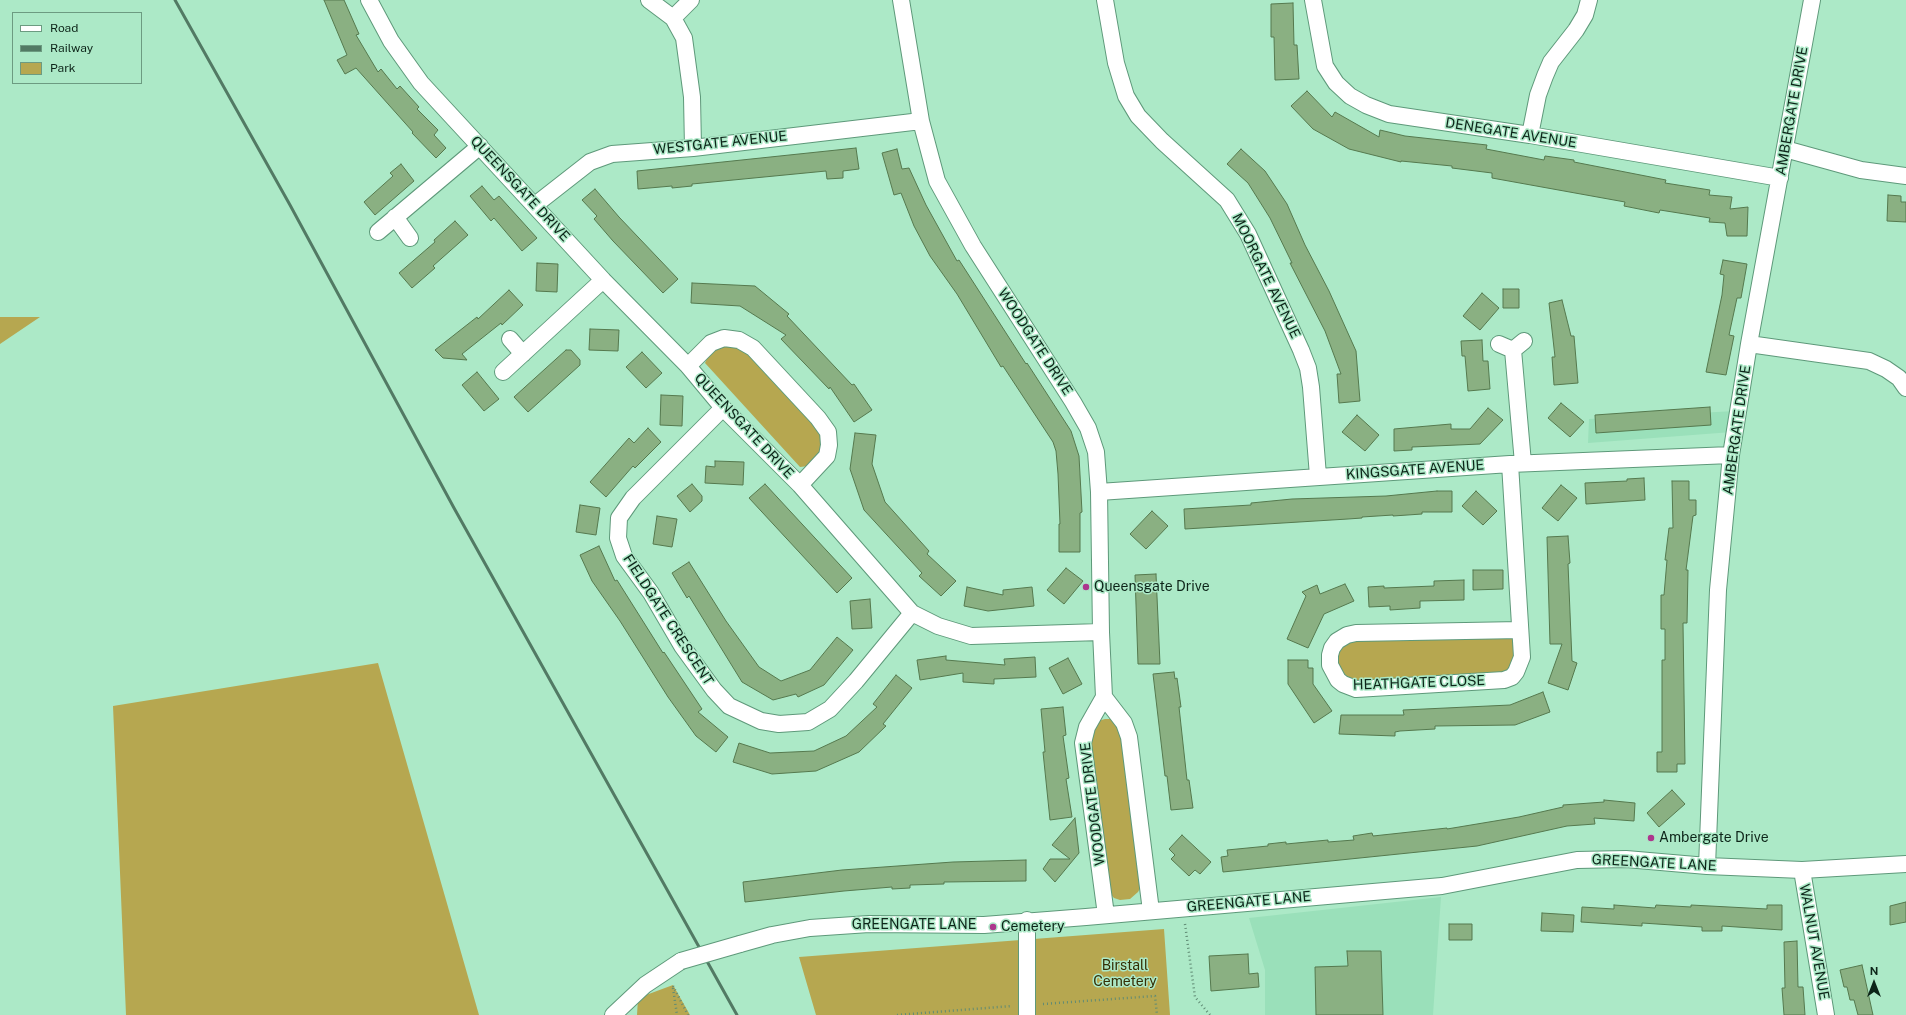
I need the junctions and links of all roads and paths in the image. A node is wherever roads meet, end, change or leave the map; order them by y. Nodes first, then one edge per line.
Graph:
1 (368, 0) edge
2 (649, 0) edge
3 (691, 0) edge
4 (901, 0) edge
5 (1105, 0) edge
6 (1313, 0) edge
7 (1590, 0) edge
8 (1812, 0) edge
9 (673, 18) junction
10 (921, 121) junction
11 (1530, 135) junction
12 (480, 146) junction
13 (693, 148) junction
14 (1785, 149) junction
15 (1906, 176) edge
16 (1780, 178) junction
17 (535, 205) junction
18 (395, 218) junction
19 (378, 232) dead end
20 (410, 238) dead end
21 (603, 280) junction
22 (510, 339) dead end
23 (1749, 344) junction
24 (1512, 345) dead end
25 (524, 354) junction
26 (688, 366) junction
27 (503, 372) dead end
28 (1906, 388) edge
29 (723, 408) junction
30 (1731, 455) junction
31 (1517, 464) junction
32 (1318, 476) junction
33 (800, 485) junction
34 (1099, 492) junction
35 (912, 613) junction
36 (1520, 630) junction
37 (1101, 632) junction
38 (1104, 698) junction
39 (1906, 864) edge
40 (1707, 866) junction
41 (1802, 870) junction
42 (1183, 908) junction
43 (1151, 911) junction
44 (1106, 915) junction
45 (1027, 920) junction
46 (613, 1015) edge
47 (677, 1015) edge
48 (688, 1015) edge
49 (1027, 1015) edge
50 (1210, 1015) edge
51 (1826, 1015) edge

1 - 12 street, QUEENSGATE DRIVE
2 - 9 street
3 - 9 street
4 - 10 street, WOODGATE DRIVE
5 - 32 street, MOORGATE AVENUE
6 - 11 street, DENEGATE AVENUE
7 - 11 street
8 - 14 street, AMBERGATE DRIVE
9 - 13 street
10 - 13 street, WESTGATE AVENUE
10 - 34 street, WOODGATE DRIVE
11 - 16 street, DENEGATE AVENUE
12 - 17 street, QUEENSGATE DRIVE
12 - 18 street
13 - 17 street, WESTGATE AVENUE
14 - 15 street
14 - 16 street, AMBERGATE DRIVE
16 - 23 street, AMBERGATE DRIVE
17 - 21 street, QUEENSGATE DRIVE
18 - 19 street
18 - 20 street
21 - 25 street
21 - 26 street, QUEENSGATE DRIVE
22 - 25 street
23 - 28 street
23 - 30 street, AMBERGATE DRIVE
24 - 31 street, HEATHGATE CLOSE
25 - 27 street
26 - 29 street, QUEENSGATE DRIVE
26 - 33 street, QUEENSGATE DRIVE
29 - 33 street, QUEENSGATE DRIVE
29 - 35 street, FIELDGATE CRESCENT
30 - 31 street, KINGSGATE AVENUE
30 - 40 street, AMBERGATE DRIVE
31 - 32 street, KINGSGATE AVENUE
31 - 36 street, HEATHGATE CLOSE
32 - 34 street, KINGSGATE AVENUE
33 - 35 street, QUEENSGATE DRIVE
34 - 37 street, WOODGATE DRIVE
35 - 37 street, QUEENSGATE DRIVE
36 - 36 street, HEATHGATE CLOSE
37 - 38 street, WOODGATE DRIVE
38 - 43 street
38 - 44 street, WOODGATE DRIVE
39 - 41 street, GREENGATE LANE
40 - 41 street, GREENGATE LANE
40 - 42 street, GREENGATE LANE
41 - 51 street, WALNUT AVENUE
42 - 43 street, GREENGATE LANE
42 - 50 path
43 - 44 street, GREENGATE LANE
44 - 45 street, GREENGATE LANE
45 - 46 street, GREENGATE LANE, bridge
45 - 49 street
47 - 48 path

